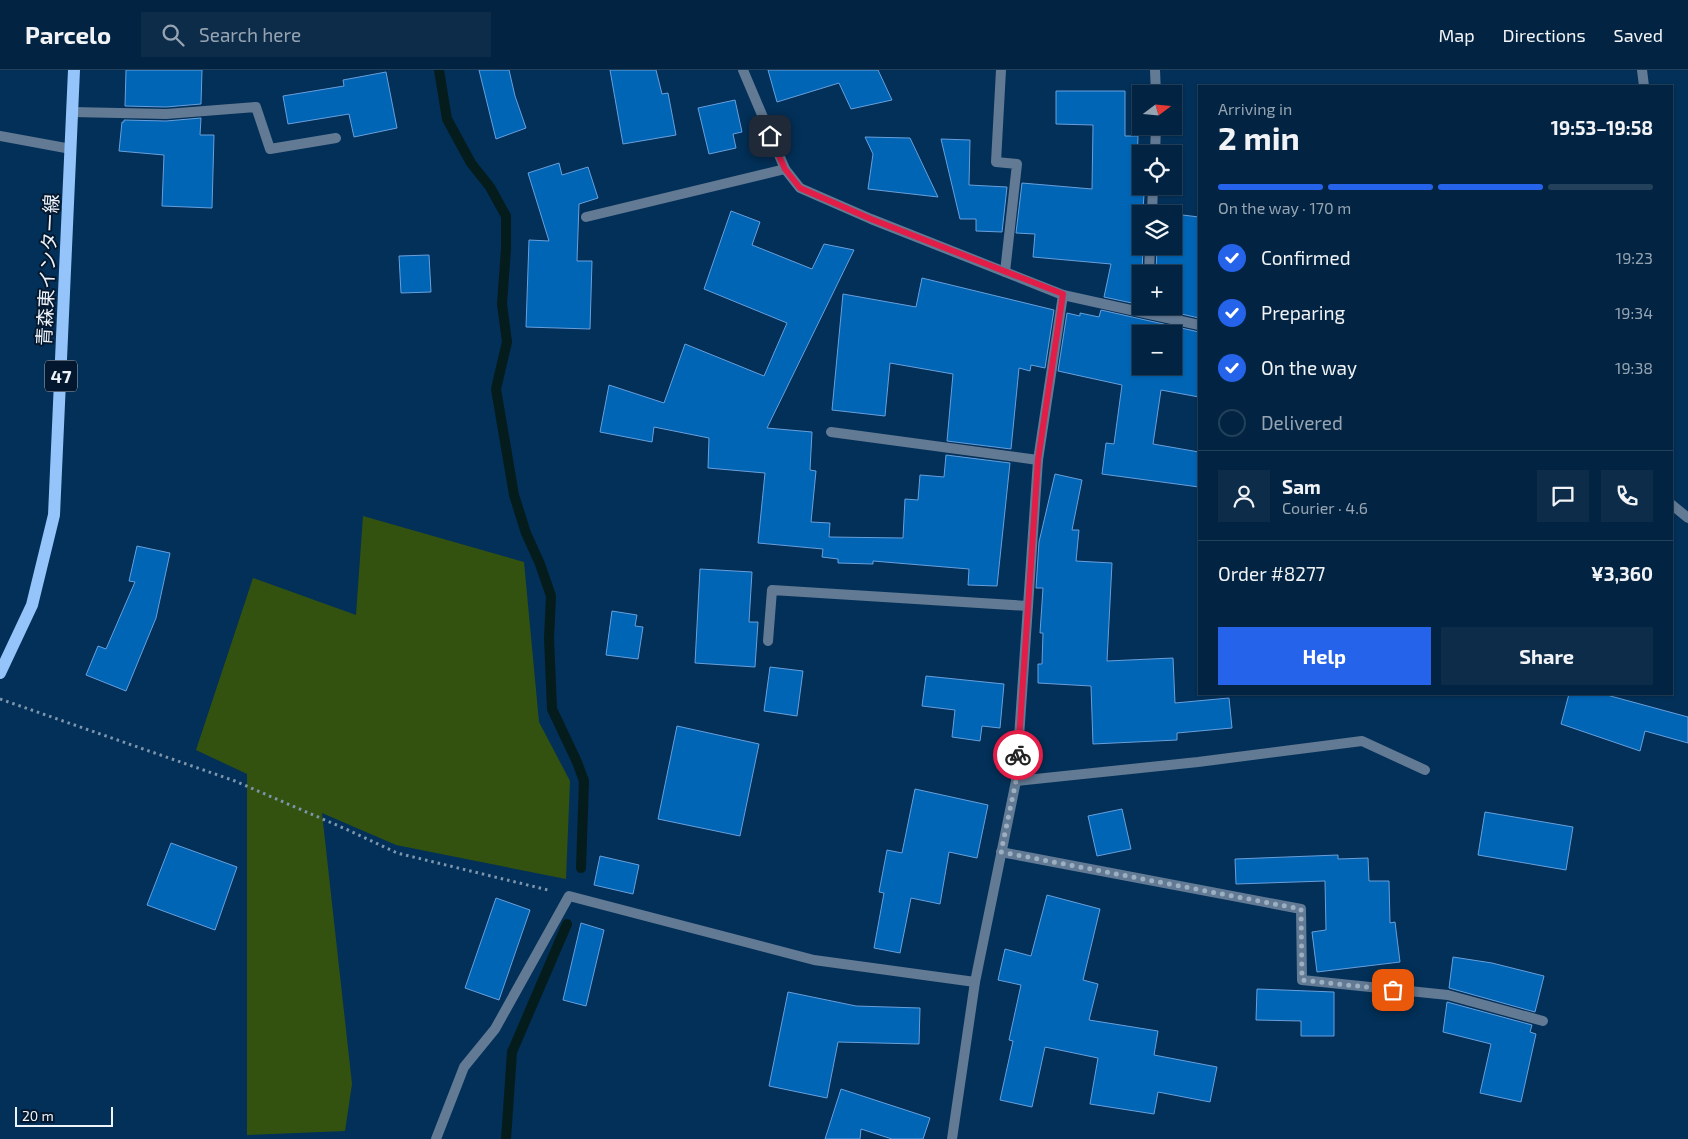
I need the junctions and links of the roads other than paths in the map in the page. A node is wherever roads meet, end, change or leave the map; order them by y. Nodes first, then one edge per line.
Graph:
1 (74, 70) edge
2 (743, 70) edge
3 (1001, 70) edge
4 (1155, 70) edge
5 (1642, 70) edge
6 (1156, 85) edge
7 (1644, 85) edge
8 (72, 112) junction
9 (0, 136) edge
10 (336, 138) dead end
11 (71, 149) junction
12 (785, 169) junction
13 (586, 217) dead end
14 (1005, 272) junction
15 (1063, 294) junction
16 (1132, 307) edge
17 (1164, 315) edge
18 (1198, 325) edge
19 (831, 432) dead end
20 (1038, 460) junction
21 (1673, 506) edge
22 (1688, 518) edge
23 (1028, 606) junction
24 (768, 641) dead end
25 (0, 673) edge
26 (1425, 770) dead end
27 (1016, 781) junction
28 (1001, 852) junction
29 (975, 982) junction
30 (1543, 1021) dead end
31 (436, 1139) edge
32 (952, 1139) edge

1 - 8 main road, 青森東インター線 / 47
2 - 12 street
3 - 14 street
4 - 6 street
5 - 7 street
8 - 10 street
8 - 11 main road, 青森東インター線 / 47
9 - 11 street
11 - 25 main road, 青森東インター線 / 47
12 - 13 street
12 - 14 street
14 - 15 street
15 - 16 street
15 - 20 street
17 - 18 street
19 - 20 street
20 - 23 street
21 - 22 street
23 - 24 street
23 - 27 street
26 - 27 street
27 - 28 street
28 - 29 street
28 - 30 street
29 - 31 street
29 - 32 street

